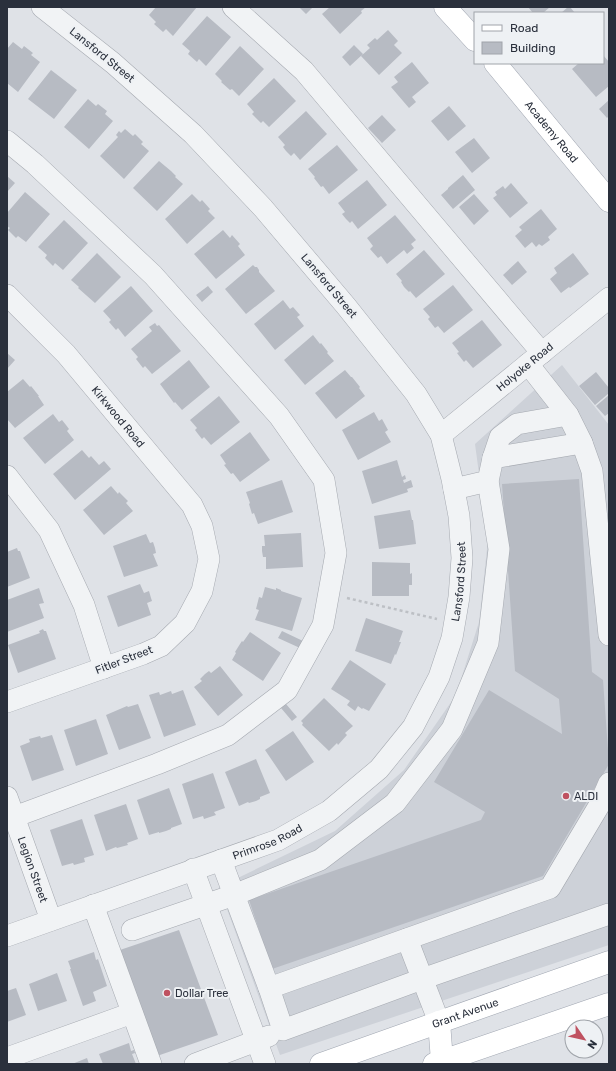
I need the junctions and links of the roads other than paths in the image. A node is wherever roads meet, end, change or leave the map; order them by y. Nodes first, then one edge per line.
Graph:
1 (42, 7) edge
2 (233, 7) edge
3 (445, 7) edge
4 (474, 39) edge
5 (495, 64) edge
6 (7, 141) edge
7 (609, 201) edge
8 (7, 295) edge
9 (609, 298) edge
10 (535, 358) junction
11 (568, 415) junction
12 (441, 435) junction
13 (582, 443) junction
14 (493, 458) junction
15 (592, 471) junction
16 (7, 476) edge
17 (488, 481) junction
18 (609, 486) edge
19 (454, 490) junction
20 (208, 553) joint
21 (609, 634) edge
22 (449, 646) joint
23 (104, 668) junction
24 (7, 702) edge
25 (609, 783) edge
26 (7, 797) edge
27 (14, 818) junction
28 (221, 860) junction
29 (193, 869) junction
30 (234, 895) junction
31 (206, 904) junction
32 (93, 905) junction
33 (609, 914) edge
34 (51, 920) junction
35 (132, 930) dead end
36 (7, 936) edge
37 (407, 939) junction
38 (609, 962) edge
39 (422, 978) junction
40 (269, 988) junction
41 (609, 1004) edge
42 (132, 1013) junction
43 (440, 1022) junction
44 (283, 1030) junction
45 (256, 1042) junction
46 (7, 1058) edge
47 (440, 1063) edge
48 (151, 1064) edge
49 (195, 1064) edge
50 (265, 1064) edge
51 (320, 1064) edge

1 - 12 street, Lansford Street
2 - 10 street
3 - 4 main road
5 - 7 main road, Academy Road
6 - 27 street
8 - 20 street, Kirkwood Road
9 - 10 street, Holyoke Road
10 - 11 street
10 - 12 street, Holyoke Road
11 - 13 street
11 - 14 street
12 - 19 street, Lansford Street
13 - 14 street
13 - 15 street
14 - 17 street
15 - 18 street
15 - 21 street
16 - 23 street
17 - 19 street
17 - 30 street
19 - 22 street, Lansford Street
20 - 23 street, Fitler Street
22 - 28 street, Primrose Road
23 - 24 street, Fitler Street
25 - 37 street
26 - 27 street, Legion Street
27 - 34 street, Legion Street
28 - 29 street, Primrose Road
28 - 30 street
29 - 31 street
29 - 32 street, Primrose Road
30 - 31 street
30 - 40 street
31 - 35 street
31 - 45 street
32 - 34 street, Primrose Road
32 - 42 street
33 - 39 street
34 - 36 street, Primrose Road
37 - 39 street
37 - 40 street
38 - 43 main road, Grant Avenue
39 - 43 street
39 - 44 street
40 - 44 street
41 - 47 main road
42 - 46 street
42 - 48 street
43 - 47 main road
43 - 51 main road, Grant Avenue
44 - 45 street
45 - 49 street
45 - 50 street

